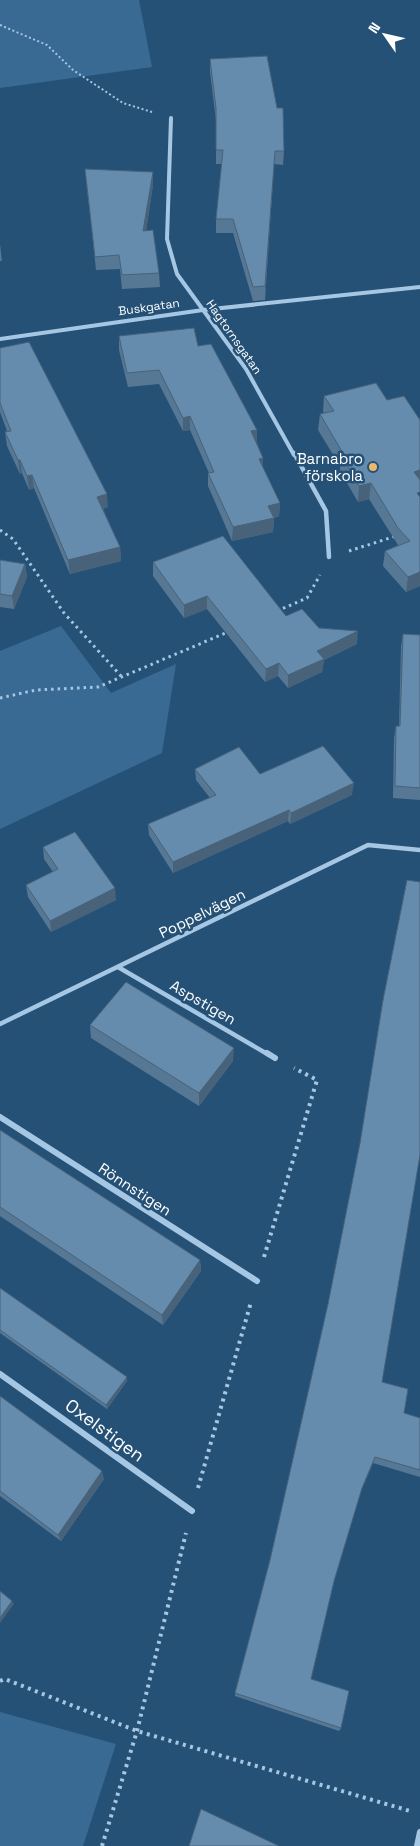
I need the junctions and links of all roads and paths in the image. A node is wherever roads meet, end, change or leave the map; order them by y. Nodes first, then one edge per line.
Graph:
1 (0, 24) edge
2 (172, 118) joint
3 (420, 287) edge
4 (203, 310) junction
5 (0, 339) edge
6 (0, 530) edge
7 (402, 534) edge
8 (329, 557) junction
9 (272, 613) edge
10 (236, 628) edge
11 (121, 676) junction
12 (0, 698) edge
13 (420, 850) edge
14 (118, 967) junction
15 (0, 1024) edge
16 (275, 1058) joint
17 (0, 1117) edge
18 (257, 1281) junction
19 (0, 1374) edge
20 (192, 1511) junction
21 (0, 1681) edge
22 (137, 1731) junction
23 (420, 1814) edge
24 (420, 1832) edge
25 (102, 1846) edge
26 (417, 1846) edge

1 - 2 path
2 - 4 street, Hagtornsgatan
3 - 4 street, Buskgatan
4 - 5 street, Buskgatan
4 - 8 street, Hagtornsgatan
6 - 11 path
7 - 8 path
8 - 9 path
10 - 11 path
11 - 12 path
13 - 14 street, Poppelvägen
14 - 15 street, Poppelvägen
14 - 16 street, Aspstigen
16 - 18 path
17 - 18 street, Rönnstigen
18 - 20 path
19 - 20 street, Oxelstigen
20 - 22 path
21 - 22 path
22 - 23 path
22 - 25 path
24 - 26 street

